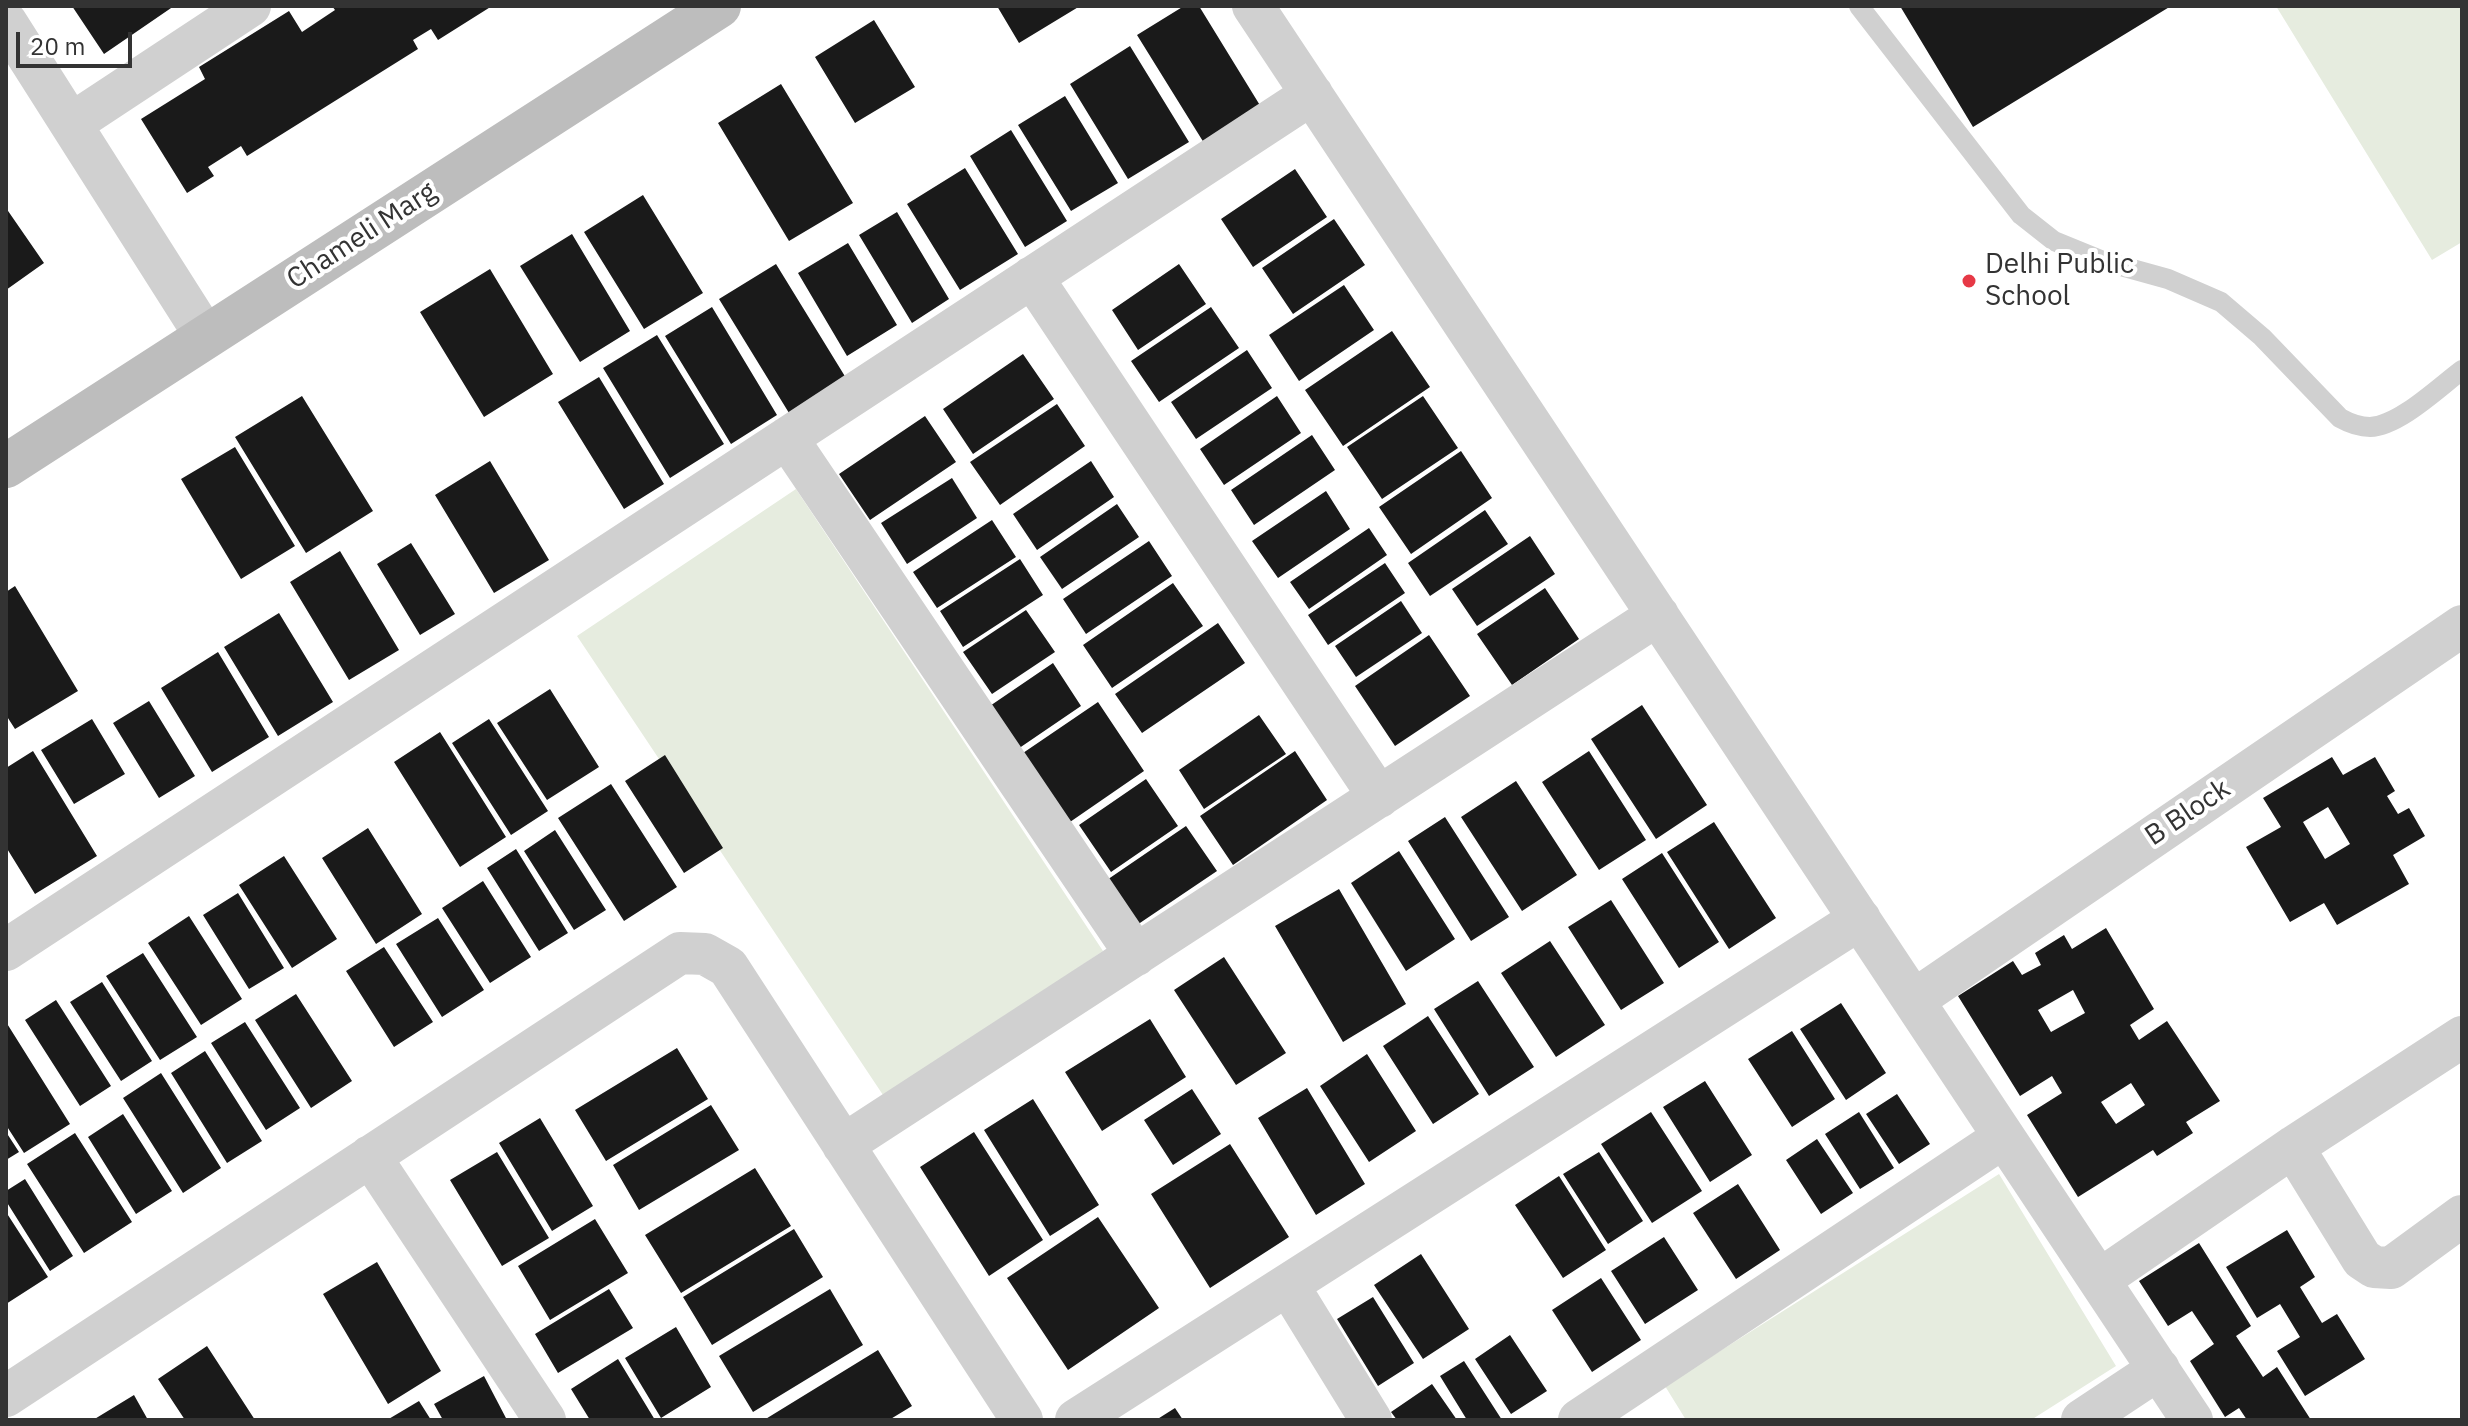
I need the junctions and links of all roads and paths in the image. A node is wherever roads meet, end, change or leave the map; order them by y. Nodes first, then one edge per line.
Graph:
1 (250, 6) edge
2 (719, 6) edge
3 (1253, 6) edge
4 (1859, 6) edge
5 (6, 22) edge
6 (1312, 94) junction
7 (71, 124) junction
8 (1032, 277) junction
9 (206, 337) junction
10 (2462, 370) edge
11 (787, 438) junction
12 (6, 466) edge
13 (1658, 615) junction
14 (2462, 626) edge
15 (1379, 797) junction
16 (1860, 919) junction
17 (6, 950) edge
18 (1136, 955) junction
19 (1914, 1000) junction
20 (2462, 1037) edge
21 (2004, 1137) junction
22 (843, 1145) junction
23 (2293, 1147) junction
24 (370, 1156) junction
25 (2462, 1216) edge
26 (2099, 1280) junction
27 (1288, 1285) junction
28 (2159, 1369) junction
29 (6, 1396) edge
30 (1628, 1407) edge
31 (545, 1420) edge
32 (1022, 1420) edge
33 (1076, 1420) edge
34 (1371, 1420) edge
35 (1579, 1420) edge
36 (2082, 1420) edge
37 (2192, 1420) edge

1 - 7 street
2 - 9 street, Chameli Marg
3 - 6 street
4 - 10 lane
5 - 7 street
6 - 8 street
6 - 13 street
7 - 9 street
8 - 11 street
8 - 15 street
9 - 12 street, Chameli Marg
11 - 17 street
11 - 18 street
13 - 15 street
13 - 16 street
14 - 19 street, B Block
15 - 18 street
16 - 19 street
16 - 27 street
18 - 22 street
19 - 21 street
20 - 23 street
21 - 26 street
21 - 30 street
22 - 24 street
22 - 32 street
23 - 25 street
23 - 26 street
24 - 29 street
24 - 31 street
26 - 28 street
27 - 33 street
27 - 34 street
28 - 36 street
28 - 37 street
30 - 35 street

